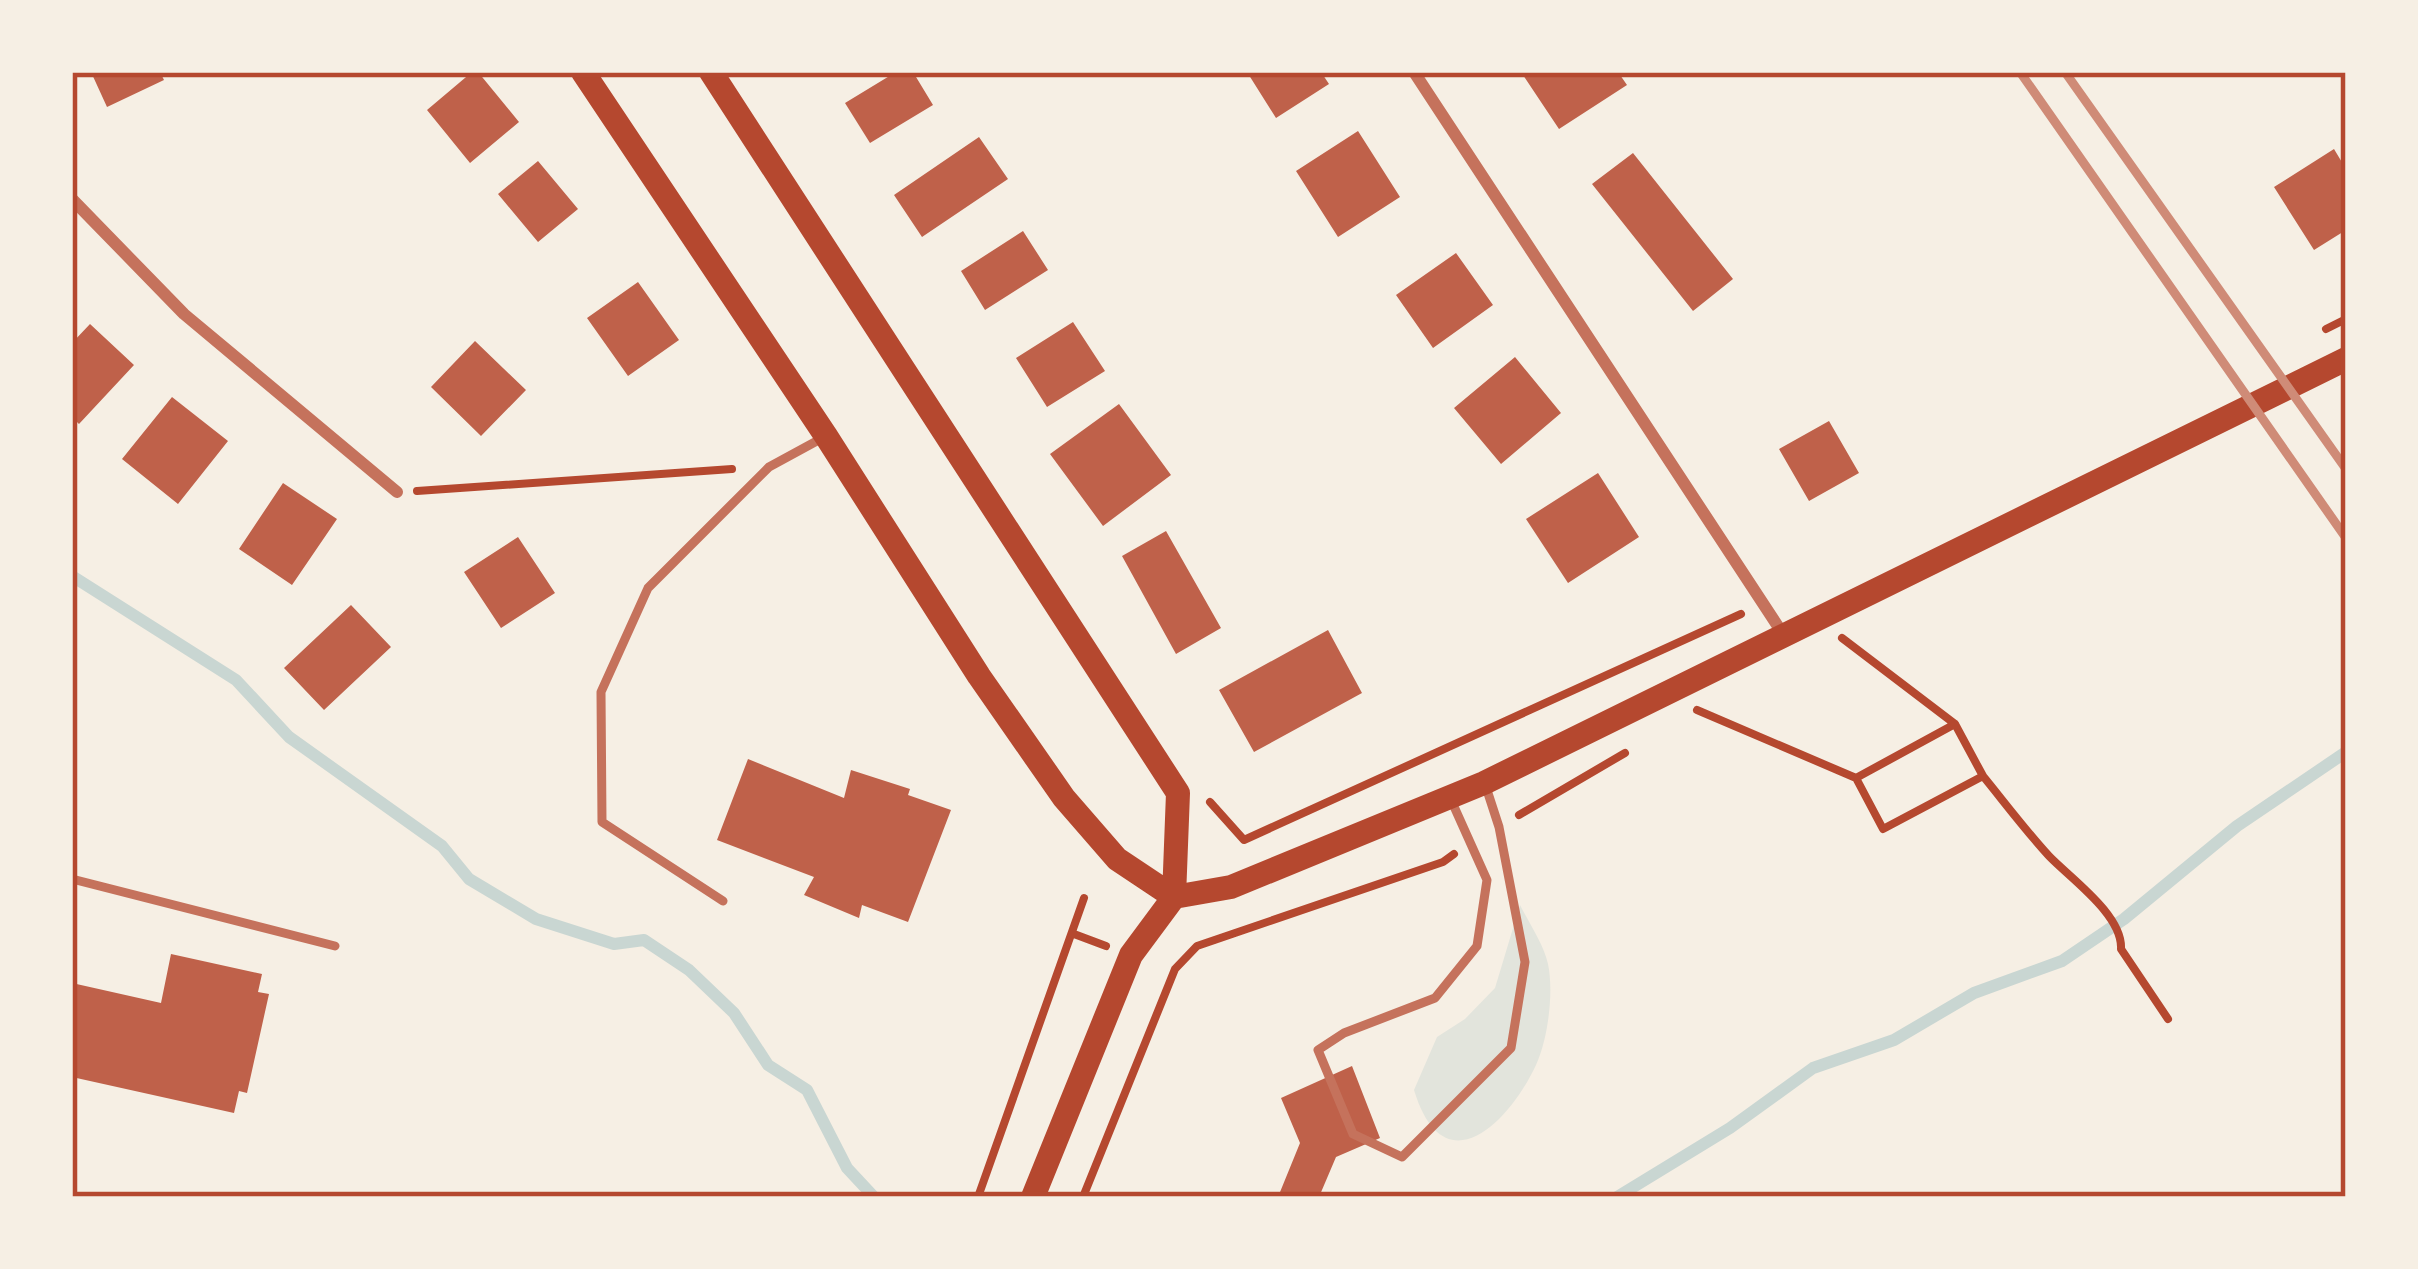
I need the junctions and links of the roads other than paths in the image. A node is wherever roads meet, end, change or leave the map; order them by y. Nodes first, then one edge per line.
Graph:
1 (583, 72) edge
2 (711, 72) edge
3 (1414, 72) edge
4 (72, 200) edge
5 (2346, 359) edge
6 (826, 436) junction
7 (397, 492) road end
8 (1785, 638) junction
9 (1484, 783) junction
10 (1450, 797) junction
11 (72, 879) edge
12 (1174, 897) junction
13 (724, 901) dead end
14 (335, 946) dead end
15 (1033, 1197) edge

1 - 6 main road
2 - 12 main road
3 - 8 street
4 - 7 street
5 - 8 main road
6 - 12 main road
6 - 13 lane
8 - 9 main road
9 - 10 main road
9 - 10 lane
10 - 12 main road
11 - 14 lane
12 - 15 main road

